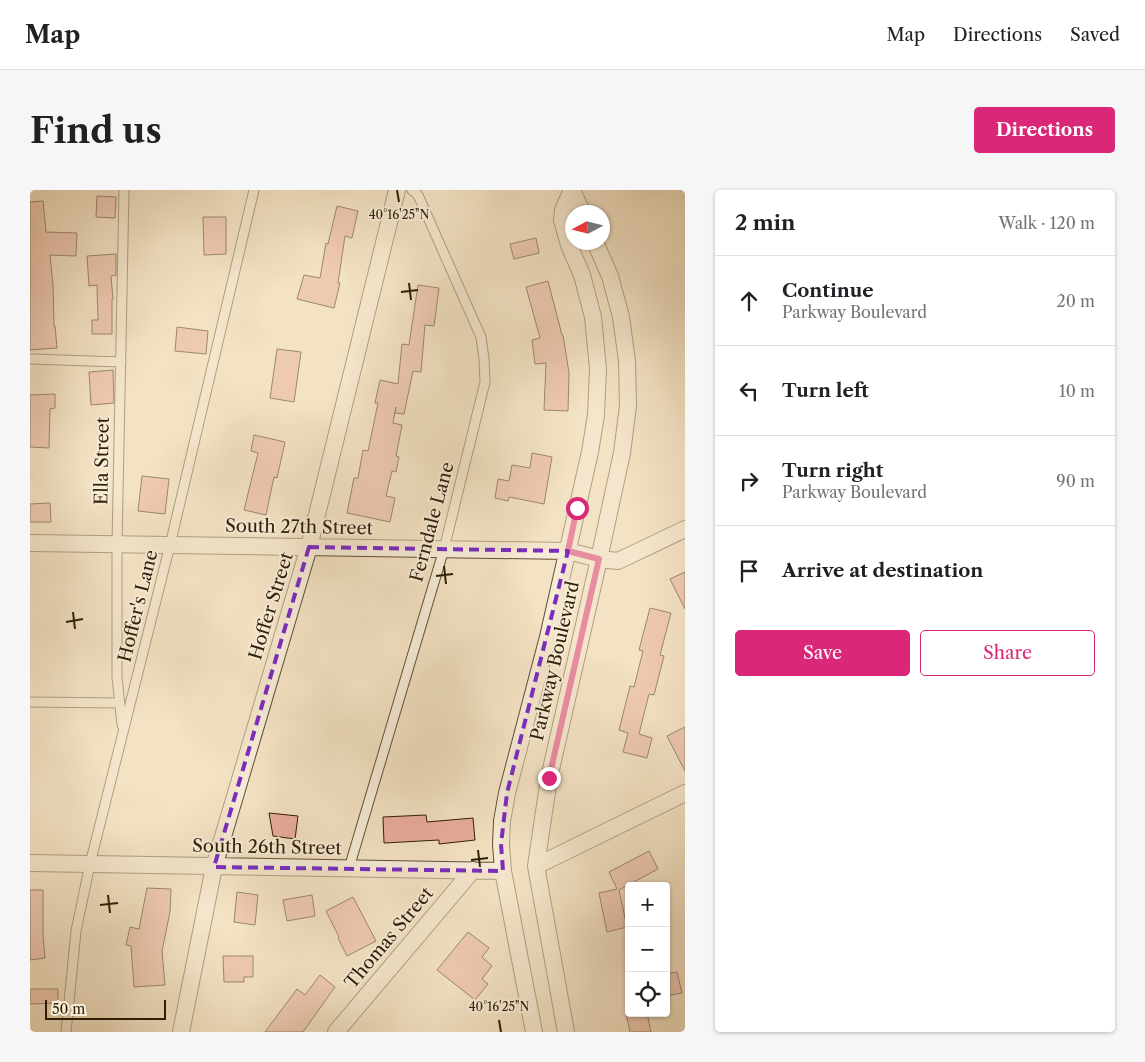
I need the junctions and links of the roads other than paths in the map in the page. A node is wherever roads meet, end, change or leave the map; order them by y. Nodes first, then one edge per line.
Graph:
1 (124, 190) edge
2 (254, 190) edge
3 (397, 190) edge
4 (412, 190) edge
5 (572, 190) edge
6 (579, 205) edge
7 (599, 250) edge
8 (30, 359) edge
9 (120, 362) junction
10 (685, 528) edge
11 (30, 543) edge
12 (117, 544) junction
13 (170, 545) junction
14 (309, 547) junction
15 (444, 549) junction
16 (568, 551) junction
17 (599, 559) junction
18 (30, 702) edge
19 (120, 702) junction
20 (123, 733) junction
21 (685, 793) edge
22 (30, 863) edge
23 (90, 864) junction
24 (536, 866) junction
25 (214, 867) junction
26 (349, 868) junction
27 (473, 870) junction
28 (503, 871) junction
29 (66, 1032) edge
30 (181, 1032) edge
31 (336, 1032) edge
32 (534, 1032) edge
33 (566, 1032) edge

1 - 9 lane, Ella Street
2 - 13 lane, Hoffer's Lane
3 - 14 street, Hoffer Street
4 - 15 lane, Ferndale Lane
5 - 6 street, Parkway Boulevard
5 - 16 street, Parkway Boulevard
7 - 17 street, Parkway Boulevard
8 - 9 lane
9 - 12 lane, Ella Street
10 - 17 street, South 27th Street
11 - 12 street, South 27th Street
12 - 13 street, South 27th Street
12 - 19 lane, Ella Street
13 - 14 street, South 27th Street
13 - 20 lane, Hoffer's Lane
14 - 15 street, South 27th Street
14 - 25 street, Hoffer Street
15 - 16 street, South 27th Street
15 - 26 lane, Ferndale Lane
16 - 17 street, South 27th Street
16 - 28 street, Parkway Boulevard
17 - 24 street, Parkway Boulevard
18 - 19 lane
19 - 20 lane, Ella Street
20 - 23 lane, Hoffer's Lane
21 - 24 street
22 - 23 street, South 26th Street
23 - 25 street, South 26th Street
23 - 29 lane, Hoffer's Lane
24 - 33 street, Parkway Boulevard
25 - 26 street, South 26th Street
25 - 30 street, Hoffer Street
26 - 27 street, South 26th Street
27 - 28 street, South 26th Street
27 - 31 street, Thomas Street
28 - 32 street, Parkway Boulevard

